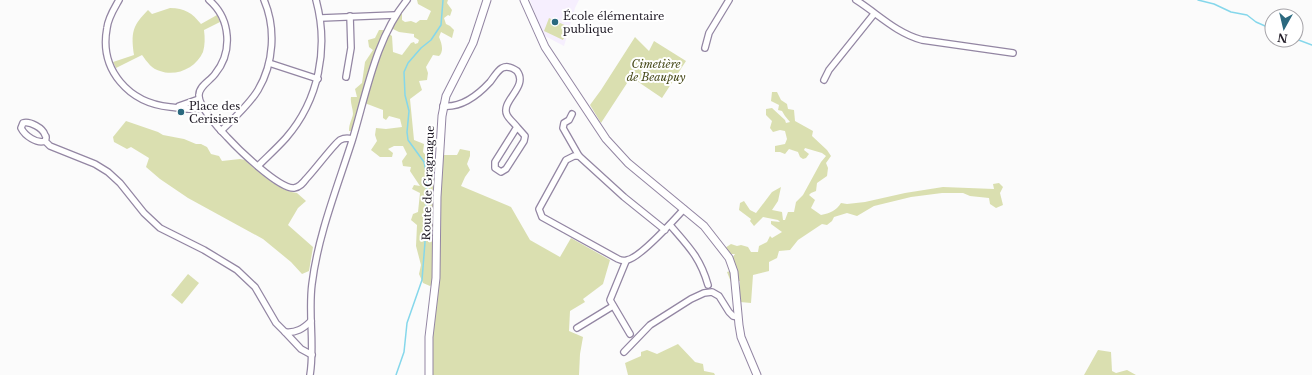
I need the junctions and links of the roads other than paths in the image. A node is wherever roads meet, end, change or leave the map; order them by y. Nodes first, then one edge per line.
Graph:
1 (119, 0) edge
2 (209, 0) edge
3 (264, 0) edge
4 (316, 0) edge
5 (407, 0) edge
6 (487, 0) edge
7 (524, 0) edge
8 (729, 0) edge
9 (856, 0) edge
10 (874, 14) junction
11 (395, 15) junction
12 (350, 16) junction
13 (321, 18) junction
14 (705, 48) dead end
15 (1012, 53) dead end
16 (269, 63) junction
17 (346, 77) dead end
18 (318, 79) junction
19 (824, 80) dead end
20 (199, 99) junction
21 (443, 106) junction
22 (171, 107) junction
23 (203, 107) junction
24 (572, 114) dead end
25 (517, 127) junction
26 (221, 130) junction
27 (352, 139) junction
28 (45, 141) dead end
29 (579, 156) junction
30 (258, 166) junction
31 (684, 209) junction
32 (670, 225) junction
33 (665, 230) junction
34 (626, 260) junction
35 (708, 285) dead end
36 (613, 306) junction
37 (738, 317) junction
38 (311, 321) junction
39 (577, 328) dead end
40 (285, 332) junction
41 (630, 334) dead end
42 (624, 352) dead end
43 (312, 355) junction
44 (310, 375) edge
45 (429, 375) edge
46 (757, 375) edge

1 - 22 street
2 - 20 street
3 - 16 street
4 - 13 street
5 - 11 street
6 - 21 street, Route de Gragnague
7 - 31 street
8 - 14 street
9 - 10 street
10 - 15 street
10 - 19 street
11 - 12 street
11 - 27 street
12 - 13 street
12 - 17 street
13 - 18 street
16 - 18 street
16 - 26 street
18 - 30 street
20 - 22 street
20 - 23 street
21 - 25 street
21 - 45 street, Route de Gragnague
22 - 23 street
23 - 26 street
24 - 29 street
25 - 25 street
26 - 30 street
27 - 30 street
27 - 38 street
28 - 40 street
29 - 33 street
29 - 34 street
31 - 32 street
31 - 37 street
32 - 33 street
32 - 35 street
33 - 34 street
34 - 36 street
36 - 39 street
36 - 41 street
37 - 42 street
37 - 46 street
38 - 40 street
38 - 43 street
40 - 43 street
43 - 44 street

